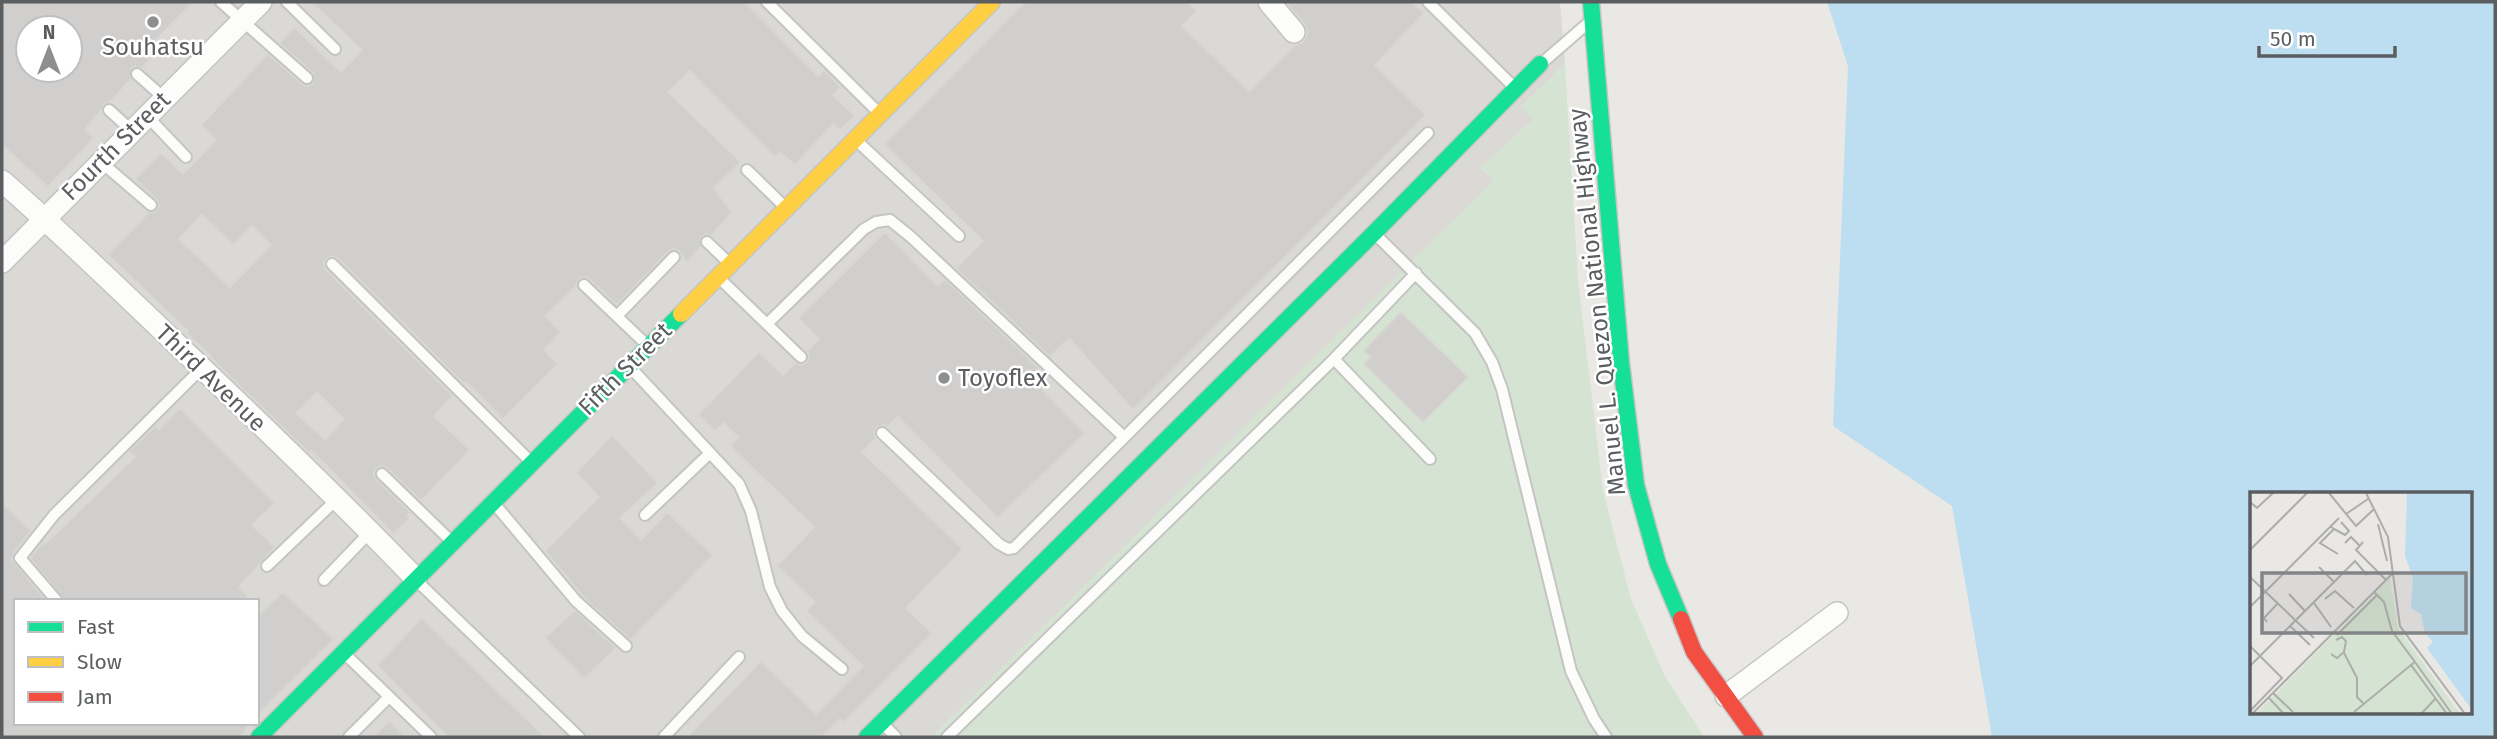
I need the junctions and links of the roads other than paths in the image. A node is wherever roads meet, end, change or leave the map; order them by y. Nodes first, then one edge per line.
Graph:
1 (221, 2) edge
2 (261, 2) edge
3 (287, 2) edge
4 (767, 2) edge
5 (992, 2) edge
6 (1269, 2) edge
7 (1428, 2) edge
8 (1591, 2) edge
9 (1592, 19) junction
10 (242, 21) junction
11 (1294, 32) dead end
12 (335, 49) dead end
13 (1541, 64) joint
14 (137, 74) dead end
15 (307, 78) dead end
16 (1515, 89) junction
17 (164, 98) junction
18 (109, 110) dead end
19 (880, 114) junction
20 (139, 123) junction
21 (1428, 133) dead end
22 (855, 139) junction
23 (186, 158) dead end
24 (101, 162) junction
25 (747, 170) dead end
26 (2, 181) edge
27 (151, 205) dead end
28 (786, 208) junction
29 (44, 218) junction
30 (1374, 233) junction
31 (959, 236) dead end
32 (707, 242) dead end
33 (674, 257) dead end
34 (2, 262) edge
35 (332, 264) dead end
36 (730, 264) junction
37 (1416, 273) junction
38 (717, 276) junction
39 (584, 285) dead end
40 (617, 316) junction
41 (767, 324) junction
42 (648, 346) junction
43 (802, 357) dead end
44 (1334, 359) junction
45 (629, 366) junction
46 (202, 368) junction
47 (882, 433) dead end
48 (1124, 437) junction
49 (710, 453) junction
50 (1430, 459) dead end
51 (532, 463) junction
52 (382, 474) dead end
53 (337, 499) junction
54 (493, 502) junction
55 (645, 515) dead end
56 (370, 532) junction
57 (453, 543) junction
58 (267, 566) dead end
59 (416, 579) junction
60 (324, 580) dead end
61 (55, 599) edge
62 (1837, 613) dead end
63 (626, 646) dead end
64 (343, 653) junction
65 (739, 657) dead end
66 (842, 669) dead end
67 (1726, 696) junction
68 (389, 697) junction
69 (882, 723) junction
70 (259, 737) edge
71 (349, 737) edge
72 (431, 737) edge
73 (579, 737) edge
74 (664, 737) edge
75 (867, 737) edge
76 (896, 737) edge
77 (947, 737) edge
78 (1606, 737) edge
79 (1755, 737) edge

1 - 10 lane
2 - 10 street, Fourth Street
3 - 12 lane
4 - 19 lane
5 - 19 street, Fifth Street
6 - 11 street
7 - 16 lane
8 - 9 street, Manuel L. Quezon National Highway
9 - 13 lane
9 - 67 street, Manuel L. Quezon National Highway
10 - 15 lane
10 - 17 street, Fourth Street
13 - 16 street
14 - 17 lane
16 - 30 street
17 - 20 street, Fourth Street
18 - 20 lane
19 - 22 street, Fifth Street
20 - 23 lane
20 - 24 street, Fourth Street
21 - 48 lane
22 - 28 street, Fifth Street
22 - 31 lane
24 - 27 lane
24 - 29 street, Fourth Street
25 - 28 lane
26 - 29 street, Third Avenue
28 - 36 street, Fifth Street
29 - 34 street, Fourth Street
29 - 46 street, Third Avenue
30 - 37 lane
30 - 69 street
32 - 36 lane
33 - 40 lane
35 - 51 lane
36 - 38 street, Fifth Street
37 - 44 lane
37 - 78 lane
38 - 41 lane
38 - 42 street, Fifth Street
39 - 40 lane
40 - 42 lane
41 - 43 lane
41 - 48 lane
42 - 45 street, Fifth Street
44 - 50 lane
44 - 77 lane
45 - 49 lane
45 - 51 street, Fifth Street
46 - 53 street, Third Avenue
46 - 61 lane
47 - 48 lane
49 - 55 lane
49 - 66 lane
51 - 54 street, Fifth Street
52 - 57 lane
53 - 56 street, Third Avenue
53 - 58 lane
54 - 57 street, Fifth Street
54 - 63 lane
56 - 59 street, Third Avenue
56 - 60 lane
57 - 59 street, Fifth Street
59 - 64 street, Fifth Street
59 - 73 lane
62 - 67 street
64 - 68 lane
64 - 70 street, Fifth Street
65 - 74 lane
67 - 79 street, Manuel L. Quezon National Highway
68 - 71 lane
68 - 72 lane
69 - 75 street
69 - 76 lane

